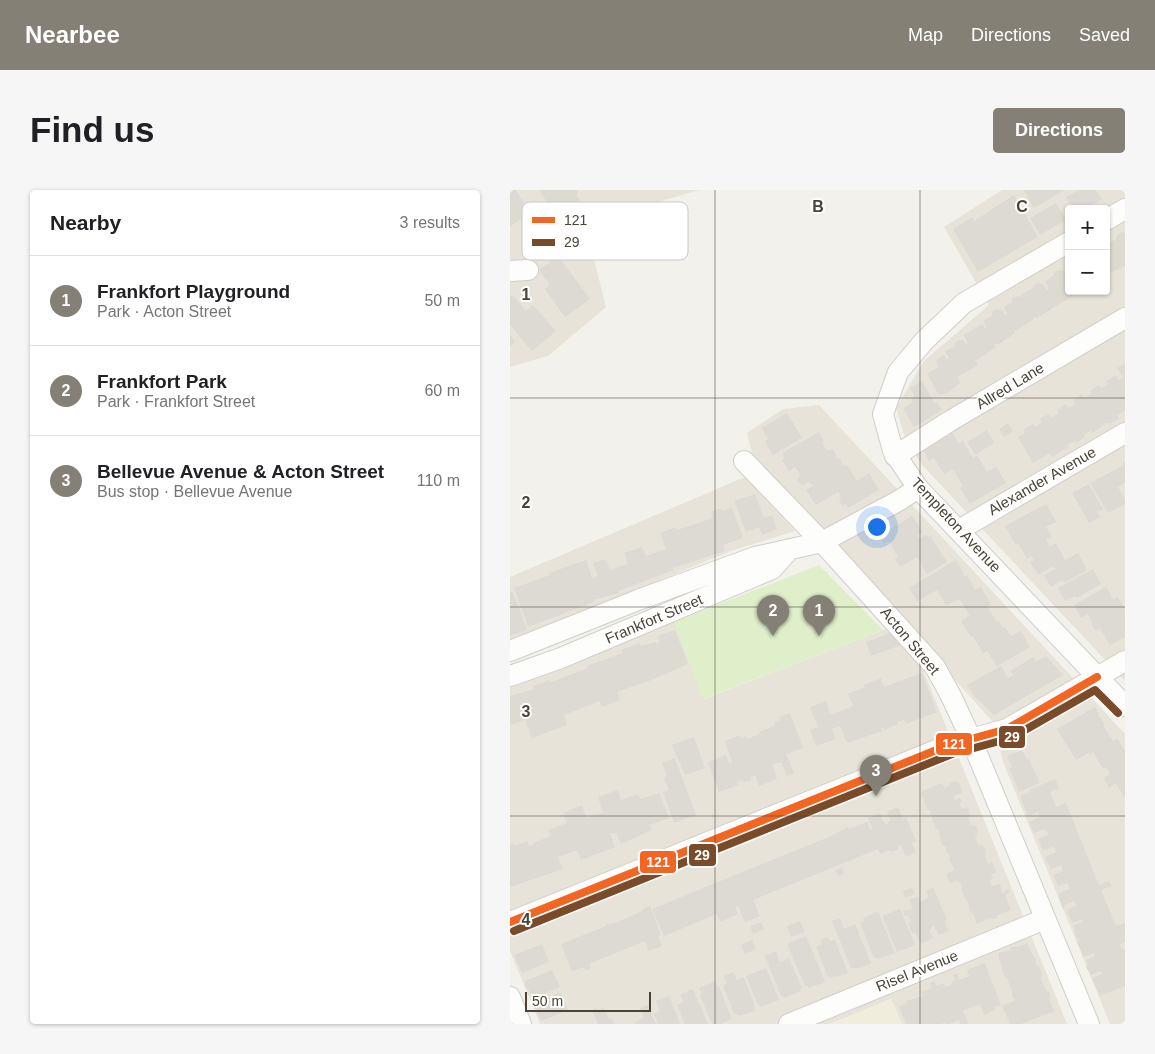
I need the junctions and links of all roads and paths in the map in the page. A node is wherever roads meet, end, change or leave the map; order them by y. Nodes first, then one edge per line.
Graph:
1 (1125, 209) edge
2 (1110, 218) edge
3 (1065, 244) edge
4 (1125, 318) edge
5 (1125, 433) edge
6 (896, 456) junction
7 (744, 461) dead end
8 (918, 488) junction
9 (960, 530) junction
10 (822, 542) junction
11 (790, 549) junction
12 (510, 651) edge
13 (1125, 660) edge
14 (510, 676) edge
15 (1097, 677) junction
16 (1125, 706) edge
17 (971, 739) junction
18 (1045, 918) junction
19 (510, 922) edge
20 (510, 997) edge
21 (521, 1024) edge
22 (789, 1024) edge
23 (1089, 1024) edge

1 - 2 street
3 - 6 street, Templeton Avenue
4 - 6 street, Allred Lane
5 - 9 street, Alexander Avenue
6 - 8 street, Templeton Avenue
7 - 10 street, Acton Street
8 - 9 street, Templeton Avenue
8 - 10 street, Frankfort Street
9 - 15 street, Templeton Avenue
10 - 11 street, Frankfort Street
10 - 17 street, Acton Street
11 - 12 street, Frankfort Street
11 - 14 street, Frankfort Street
13 - 15 street
15 - 16 street, Templeton Avenue
15 - 17 street
17 - 18 street, Acton Street
17 - 19 street
18 - 22 street, Risel Avenue
18 - 23 street, Acton Street
20 - 21 street

